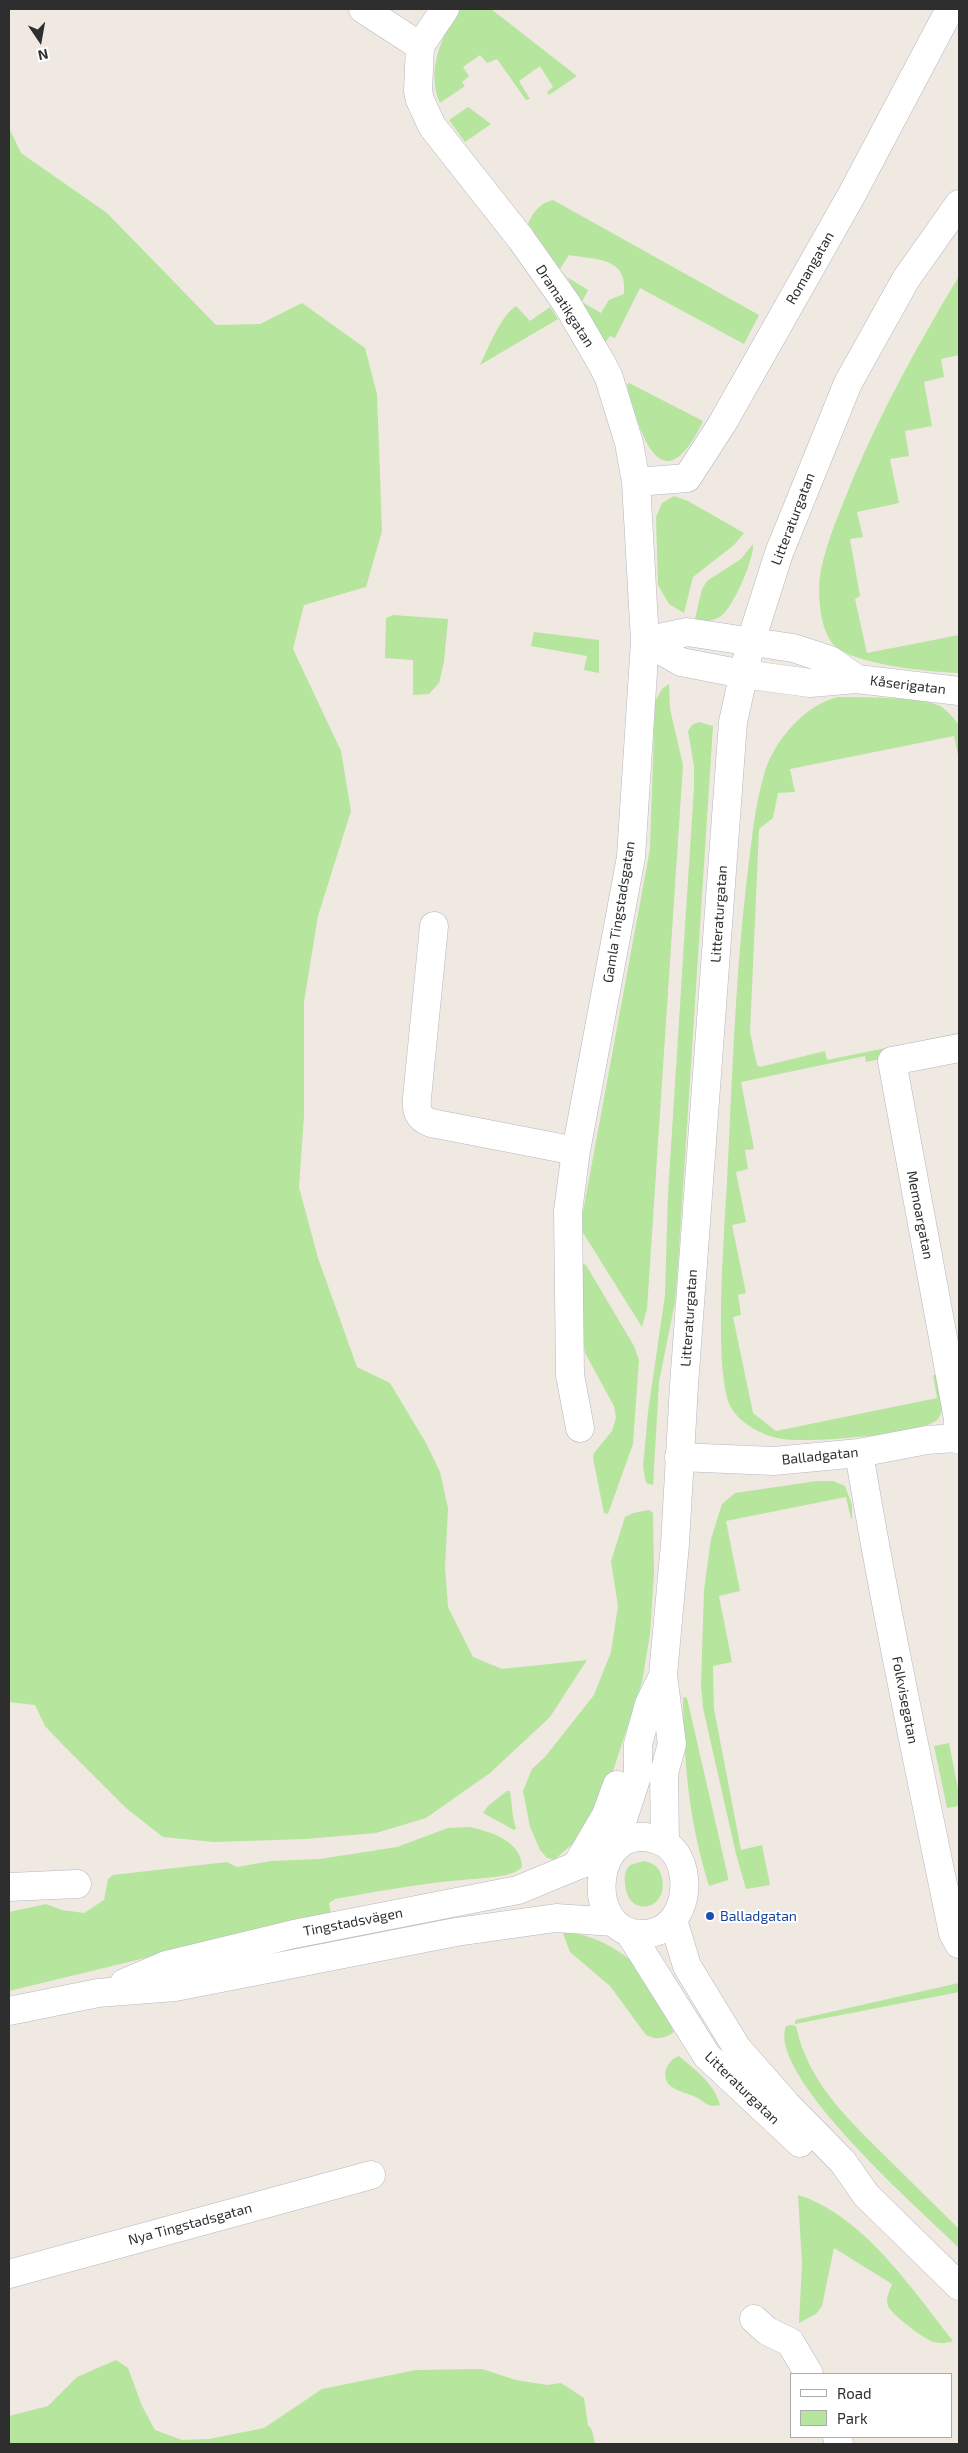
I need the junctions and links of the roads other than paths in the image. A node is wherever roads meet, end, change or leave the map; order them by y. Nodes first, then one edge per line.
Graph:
1 (363, 9) edge
2 (445, 9) edge
3 (950, 9) edge
4 (420, 46) junction
5 (959, 204) edge
6 (636, 482) junction
7 (751, 640) junction
8 (645, 641) junction
9 (743, 674) junction
10 (857, 679) junction
11 (959, 691) edge
12 (434, 926) dead end
13 (959, 1048) edge
14 (576, 1151) junction
15 (580, 1428) dead end
16 (958, 1439) edge
17 (860, 1453) junction
18 (679, 1457) junction
19 (664, 1675) junction
20 (638, 1744) junction
21 (665, 1843) junction
22 (614, 1850) junction
23 (576, 1866) junction
24 (77, 1884) dead end
25 (9, 1887) edge
26 (673, 1920) junction
27 (622, 1927) junction
28 (959, 1944) edge
29 (98, 1993) junction
30 (9, 2011) edge
31 (371, 2175) dead end
32 (866, 2195) junction
33 (9, 2274) edge
34 (959, 2286) edge
35 (754, 2319) dead end
36 (808, 2373) edge

1 - 4 street
2 - 4 street
3 - 6 street, Romangatan
4 - 6 street, Dramatikgatan
5 - 7 street, Litteraturgatan
6 - 8 street, Dramatikgatan
7 - 8 street
7 - 9 street, Litteraturgatan
7 - 10 street, Kåserigatan
8 - 9 street
8 - 14 street, Gamla Tingstadsgatan
9 - 10 street, Kåserigatan
9 - 18 street, Litteraturgatan
10 - 11 street, Kåserigatan
12 - 14 street
13 - 16 street, Memoargatan
14 - 15 street, Gamla Tingstadsgatan
16 - 17 street, Balladgatan
17 - 18 street, Balladgatan
17 - 28 street, Folkvisegatan
18 - 19 street, Litteraturgatan
19 - 20 street, Litteraturgatan
19 - 21 street, Litteraturgatan
20 - 22 street, Litteraturgatan
20 - 23 street, Litteraturgatan
21 - 22 street
21 - 26 street
22 - 23 street, Tingstadsvägen
22 - 27 street, Litteraturgatan
23 - 29 street, Tingstadsvägen
24 - 25 street
26 - 27 street
26 - 32 street, Litteraturgatan
27 - 29 street, Tingstadsvägen
27 - 32 street, Litteraturgatan
29 - 30 street, Tingstadsvägen
31 - 33 street, Nya Tingstadsgatan
32 - 34 street, Litteraturgatan
35 - 36 street

